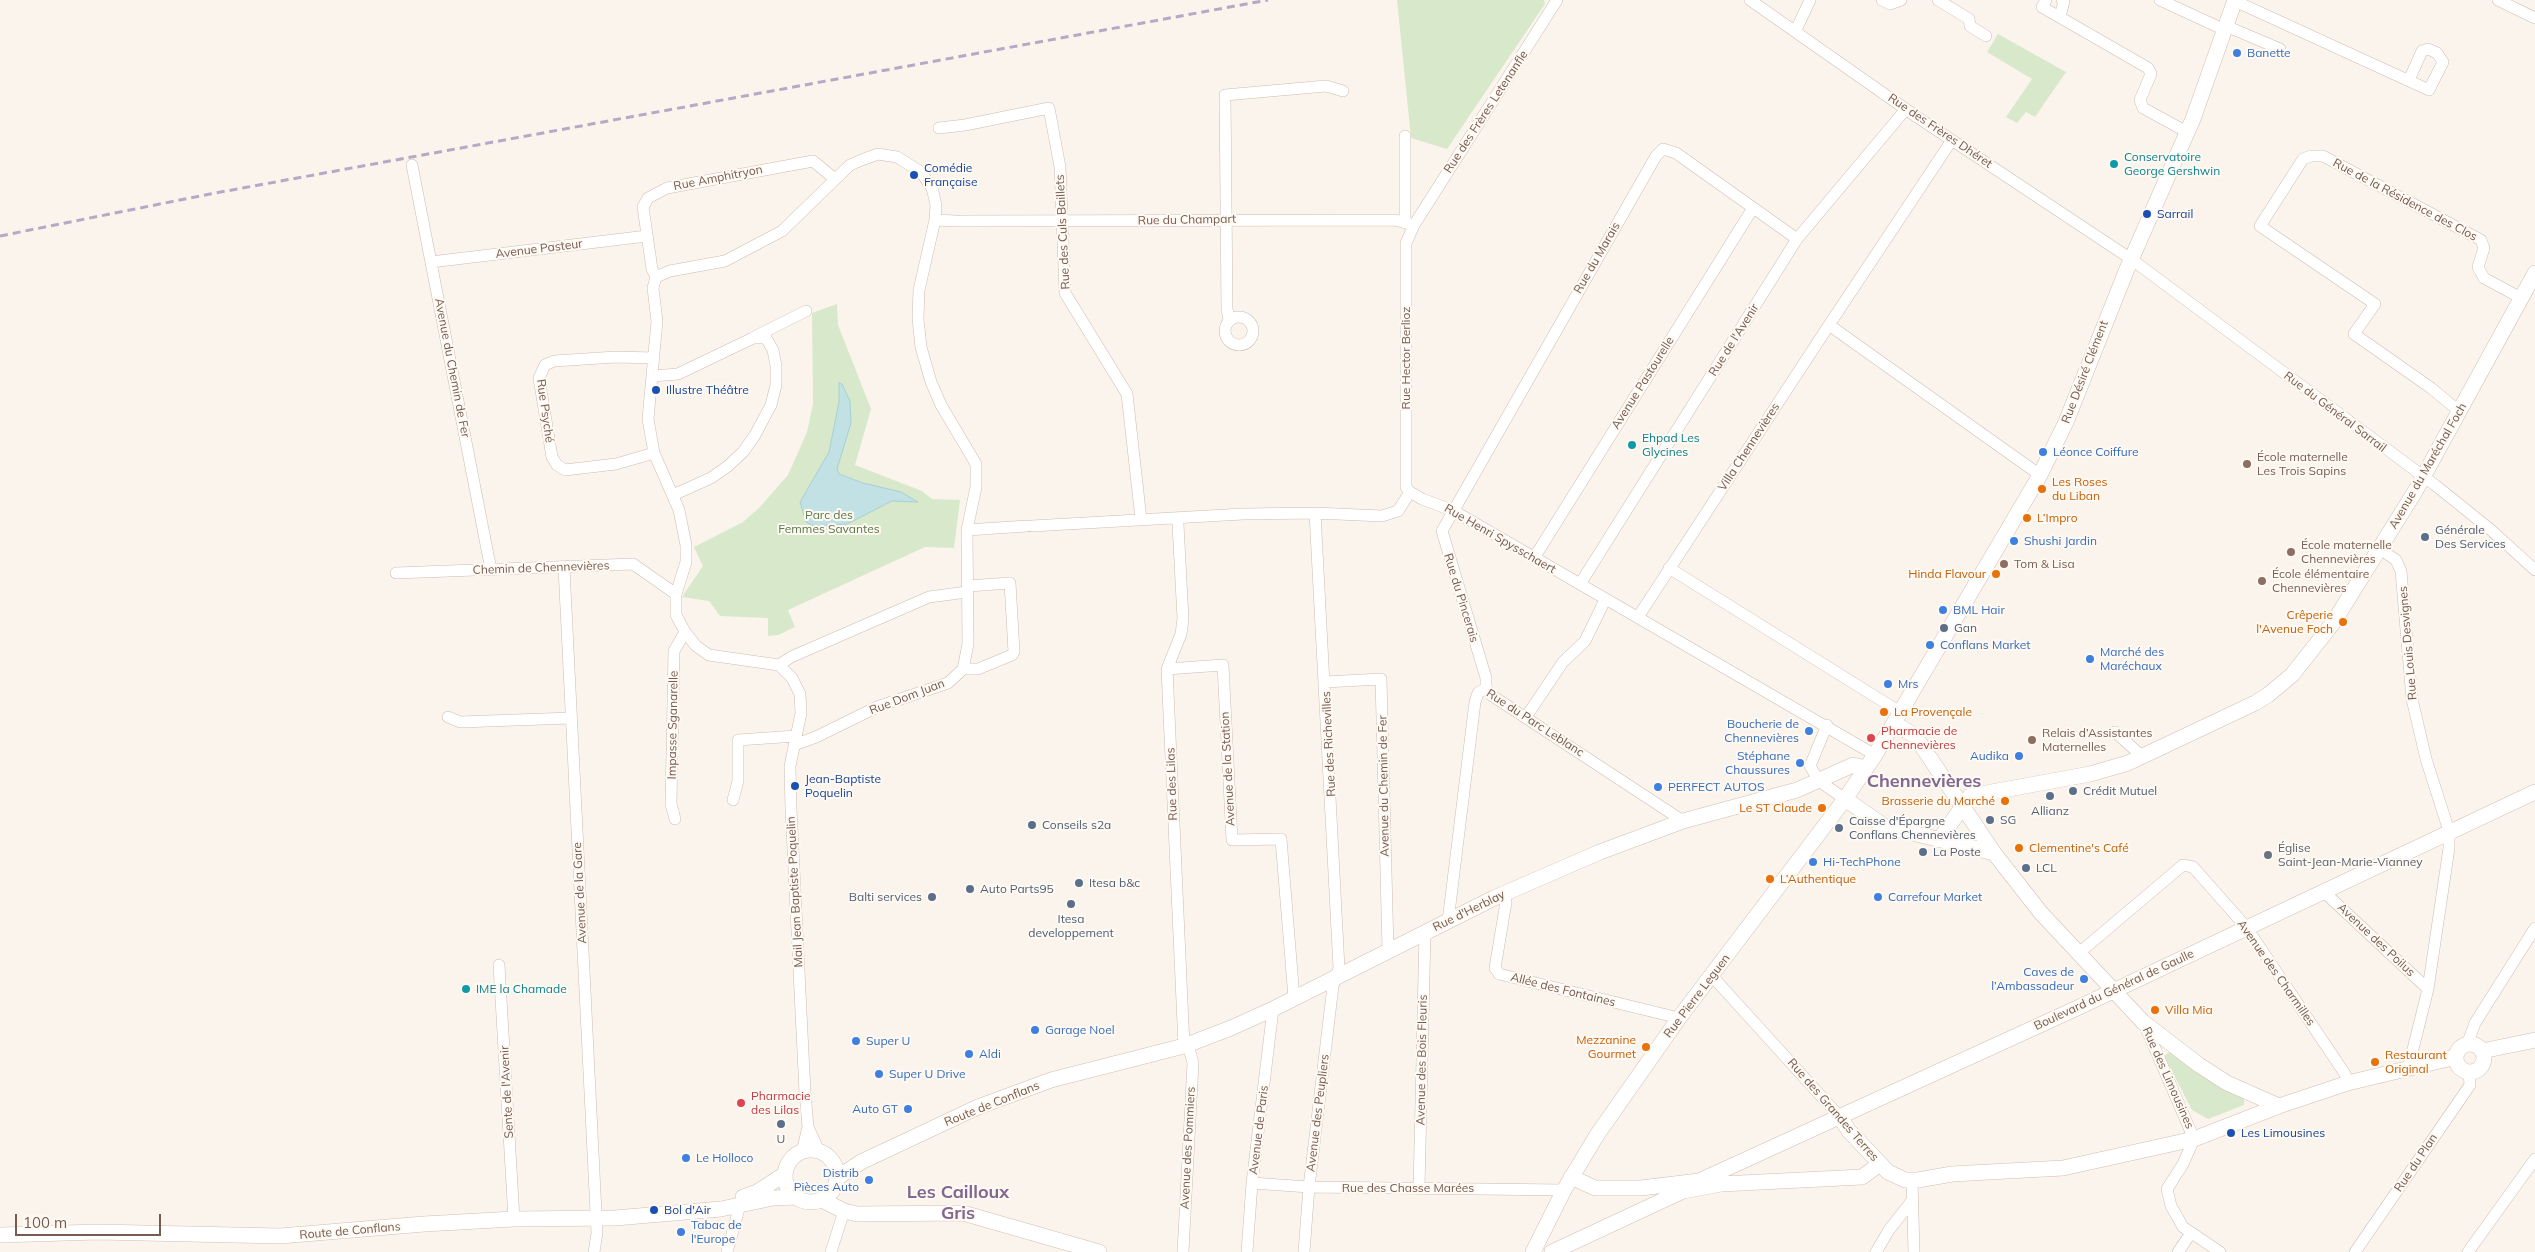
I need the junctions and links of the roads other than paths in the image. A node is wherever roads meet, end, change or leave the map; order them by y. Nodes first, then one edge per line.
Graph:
1 (1558, 0) edge
2 (1750, 0) edge
3 (1810, 0) edge
4 (1882, 0) edge
5 (1901, 0) edge
6 (1938, 0) edge
7 (2046, 0) edge
8 (2062, 0) edge
9 (2160, 0) edge
10 (2235, 0) edge
11 (2498, 0) edge
12 (2060, 17) junction
13 (2535, 18) edge
14 (2225, 28) junction
15 (1796, 30) junction
16 (1986, 36) dead end
17 (2280, 49) dead end
18 (2409, 80) dead end
19 (1343, 91) dead end
20 (1906, 109) junction
21 (939, 128) dead end
22 (2187, 132) junction
23 (1406, 136) dead end
24 (1952, 140) junction
25 (412, 165) dead end
26 (836, 179) junction
27 (1753, 208) junction
28 (935, 220) junction
29 (1227, 220) junction
30 (1061, 221) junction
31 (1409, 224) junction
32 (647, 236) junction
33 (1797, 240) junction
34 (2131, 258) junction
35 (431, 262) junction
36 (2535, 273) edge
37 (656, 277) junction
38 (2521, 298) junction
39 (806, 311) dead end
40 (1229, 320) dead end
41 (1829, 325) junction
42 (752, 338) junction
43 (653, 358) junction
44 (653, 376) junction
45 (2460, 412) junction
46 (654, 453) junction
47 (2040, 475) junction
48 (2424, 477) junction
49 (1410, 492) junction
50 (673, 496) junction
51 (1454, 511) junction
52 (1315, 513) junction
53 (1141, 519) junction
54 (1178, 524) dead end
55 (967, 530) junction
56 (2380, 549) junction
57 (1534, 558) junction
58 (564, 568) junction
59 (1669, 568) junction
60 (492, 570) junction
61 (2535, 570) edge
62 (396, 573) dead end
63 (1580, 584) junction
64 (968, 589) junction
65 (676, 594) junction
66 (1606, 600) junction
67 (1638, 617) junction
68 (684, 632) junction
69 (779, 665) junction
70 (963, 669) junction
71 (1168, 669) junction
72 (1325, 682) junction
73 (1486, 688) junction
74 (448, 717) dead end
75 (1526, 717) junction
76 (571, 718) junction
77 (1897, 718) junction
78 (1827, 725) junction
79 (2115, 732) dead end
80 (795, 741) junction
81 (1875, 754) junction
82 (2143, 757) junction
83 (1866, 768) junction
84 (1819, 781) junction
85 (2535, 792) edge
86 (1845, 799) junction
87 (733, 800) dead end
88 (1963, 806) junction
89 (675, 819) dead end
90 (1683, 821) junction
91 (2449, 831) junction
92 (1939, 840) junction
93 (1994, 853) junction
94 (2324, 892) junction
95 (1502, 894) junction
96 (1448, 921) junction
97 (2247, 928) junction
98 (2535, 928) edge
99 (1425, 932) junction
100 (1388, 950) junction
101 (2079, 953) junction
102 (499, 965) dead end
103 (1337, 976) junction
104 (1712, 976) junction
105 (2428, 989) junction
106 (2113, 991) junction
107 (1294, 998) junction
108 (1273, 1009) junction
109 (1679, 1018) junction
110 (2143, 1022) junction
111 (2535, 1040) edge
112 (2170, 1044) junction
113 (1186, 1045) junction
114 (2467, 1045) junction
115 (2482, 1051) junction
116 (2158, 1054) junction
117 (2456, 1057) junction
118 (1128, 1062) joint
119 (2408, 1069) junction
120 (2470, 1072) junction
121 (2348, 1083) junction
122 (2251, 1095) junction
123 (2279, 1106) junction
124 (1840, 1117) junction
125 (2244, 1120) junction
126 (808, 1127) junction
127 (2194, 1139) junction
128 (802, 1152) junction
129 (824, 1155) junction
130 (2535, 1159) edge
131 (861, 1162) junction
132 (1880, 1164) junction
133 (785, 1174) junction
134 (837, 1178) junction
135 (1720, 1178) junction
136 (1912, 1181) junction
137 (1252, 1183) junction
138 (1694, 1186) junction
139 (1308, 1187) junction
140 (1419, 1188) junction
141 (1641, 1188) junction
142 (1565, 1189) junction
143 (796, 1197) junction
144 (822, 1200) junction
145 (1658, 1201) junction
146 (1911, 1202) junction
147 (740, 1205) junction
148 (700, 1210) junction
149 (844, 1211) junction
150 (596, 1218) junction
151 (514, 1219) junction
152 (1895, 1222) junction
153 (1913, 1228) junction
154 (2191, 1233) junction
155 (0, 1235) edge
156 (2474, 1250) edge
157 (594, 1252) edge
158 (727, 1252) edge
159 (831, 1252) edge
160 (1099, 1252) edge
161 (1183, 1252) edge
162 (1247, 1252) edge
163 (1304, 1252) edge
164 (1532, 1252) edge
165 (1552, 1252) edge
166 (1876, 1252) edge
167 (1914, 1252) edge
168 (2178, 1252) edge
169 (2220, 1252) edge
170 (2355, 1252) edge

1 - 31 street, Rue des Frères Letenanfle
2 - 15 street, Rue des Frères Dhéret
3 - 15 street
4 - 5 street
6 - 16 street
7 - 12 street
8 - 12 street
9 - 14 street
10 - 14 main road, Rue Désiré Clément
10 - 18 street
11 - 13 street
12 - 22 street
14 - 17 street
14 - 22 main road, Rue Désiré Clément
15 - 20 street, Rue des Frères Dhéret
19 - 29 street
20 - 24 street, Rue des Frères Dhéret
20 - 33 street, Rue de l'Avenir
21 - 30 street, Rue des Culs Baillets
22 - 34 main road, Rue Désiré Clément
23 - 31 street, Rue Hector Berlioz
24 - 34 street, Rue des Frères Dhéret
24 - 41 street, Villa Chennevières
25 - 35 street, Avenue du Chemin de Fer
26 - 28 street
26 - 32 street, Rue Amphitryon
26 - 37 street
27 - 33 street, Rue du Marais
27 - 51 street, Rue du Marais
27 - 57 street, Avenue Pastourelle
28 - 30 street, Rue du Champart
28 - 55 street
29 - 30 street, Rue du Champart
29 - 31 street, Rue du Champart
29 - 40 street
30 - 53 street, Rue des Culs Baillets
31 - 49 street, Rue Hector Berlioz
32 - 35 street, Avenue Pasteur
32 - 37 street, Rue Amphitryon
33 - 63 street, Rue de l'Avenir
34 - 47 main road, Rue Désiré Clément
34 - 48 street, Rue du Général Sarrail
35 - 60 street, Avenue du Chemin de Fer
36 - 38 main road, Avenue du Maréchal Foch
37 - 43 street, Rue Amphitryon
38 - 45 main road, Avenue du Maréchal Foch
38 - 45 street, Rue de la Résidence des Clos
39 - 42 street
41 - 47 street
41 - 59 street, Villa Chennevières
42 - 44 street
42 - 50 street
43 - 44 street, Rue Amphitryon
43 - 46 street, Rue Psyché
44 - 46 street, Rue Amphitryon
45 - 48 main road, Avenue du Maréchal Foch
46 - 50 street, Rue Amphitryon
47 - 77 main road, Rue Désiré Clément
48 - 56 main road, Avenue du Maréchal Foch
48 - 61 street, Rue du Général Sarrail
49 - 51 street, Rue Henri Spysschaert
49 - 52 street
50 - 65 street, Rue Amphitryon
51 - 57 street, Rue Henri Spysschaert
51 - 73 street, Rue du Pincerais
52 - 53 street
52 - 72 street, Rue des Richevilles
53 - 55 street
54 - 71 street, Rue des Lilas
55 - 64 street
56 - 82 main road, Avenue du Maréchal Foch
56 - 91 street, Rue Louis Desvignes
57 - 63 street, Rue Henri Spysschaert
58 - 60 street, Chemin de Chennevières
58 - 65 street, Chemin de Chennevières
58 - 76 street, Avenue de la Gare
59 - 67 street, Villa Chennevières
59 - 77 street
60 - 62 street, Chemin de Chennevières
63 - 66 street, Rue Henri Spysschaert
64 - 69 street
64 - 70 street
64 - 70 street
65 - 68 street
66 - 67 street, Rue Henri Spysschaert
66 - 75 street
67 - 78 street, Rue Henri Spysschaert
68 - 69 street
68 - 89 street, Impasse Sganarelle
69 - 80 street, Mail Jean Baptiste Poquelin
70 - 80 street, Rue Dom Juan
71 - 107 street, Avenue de la Station
71 - 113 street, Rue des Lilas
72 - 100 street, Avenue du Chemin de Fer
72 - 103 street, Rue des Richevilles
73 - 75 street, Rue du Parc Leblanc
73 - 96 street, Rue du Parc Leblanc
74 - 76 street
75 - 90 street, Rue du Parc Leblanc
76 - 150 street, Avenue de la Gare
77 - 81 main road, Rue Désiré Clément
77 - 88 main road
78 - 81 street, Rue Henri Spysschaert
78 - 84 street
79 - 82 street
80 - 87 street, Rue Dom Juan
80 - 126 street, Mail Jean Baptiste Poquelin
81 - 83 main road, Rue Pierre Leguen
82 - 88 main road, Avenue du Maréchal Foch
83 - 84 main road, Rue d'Herblay
83 - 86 main road, Rue Pierre Leguen
84 - 86 street
84 - 90 main road, Rue d'Herblay
85 - 91 main road, Boulevard du Général de Gaulle
86 - 92 main road
86 - 104 main road, Rue Pierre Leguen
88 - 92 main road
88 - 93 main road
90 - 95 main road, Rue d'Herblay
91 - 94 main road, Boulevard du Général de Gaulle
91 - 105 street
92 - 93 main road
93 - 101 main road
94 - 97 main road, Boulevard du Général de Gaulle
94 - 105 street, Avenue des Poilus
95 - 96 main road, Rue d'Herblay
95 - 109 street, Allée des Fontaines
96 - 99 main road, Rue d'Herblay
97 - 101 street, Avenue des Charmilles
97 - 106 main road, Boulevard du Général de Gaulle
97 - 121 street, Avenue des Charmilles
98 - 114 street
99 - 100 main road, Rue d'Herblay
99 - 140 street, Avenue des Bois Fleuris
100 - 103 main road, Rue d'Herblay
101 - 106 main road
102 - 151 street, Sente de l'Avenir
103 - 107 main road, Rue d'Herblay
103 - 139 street, Avenue des Peupliers
104 - 109 main road, Rue Pierre Leguen
104 - 124 street, Rue des Grandes Terres
105 - 119 street
106 - 110 main road
106 - 124 main road, Boulevard du Général de Gaulle
107 - 108 main road, Rue d'Herblay
108 - 113 main road, Rue d'Herblay
108 - 137 street, Avenue de Paris
109 - 142 main road, Rue Pierre Leguen
110 - 112 main road
110 - 116 street, Rue des Limousines
111 - 115 main road
112 - 116 street
112 - 122 main road
113 - 118 main road, Rue d'Herblay
113 - 161 street, Avenue des Pommiers
114 - 115 main road
114 - 117 main road
115 - 120 main road
116 - 127 street, Rue des Limousines
117 - 119 main road
117 - 120 main road
118 - 131 main road, Route de Conflans
119 - 121 main road
120 - 170 street, Rue du Plan
121 - 123 main road
122 - 123 main road
122 - 125 main road
123 - 125 main road
124 - 132 main road, Rue des Grandes Terres
124 - 135 main road, Boulevard du Général de Gaulle
125 - 127 main road
126 - 128 street, Mail Jean Baptiste Poquelin
126 - 129 street, Mail Jean Baptiste Poquelin
127 - 136 main road
127 - 154 street, Rue des Limousines
128 - 129 main road
128 - 133 main road
129 - 131 main road
129 - 134 main road
130 - 156 street
131 - 134 main road, Route de Conflans
132 - 135 main road
132 - 136 main road, Rue des Grandes Terres
133 - 143 main road
133 - 148 main road, Route de Conflans
134 - 144 main road
135 - 138 main road, Boulevard du Général de Gaulle
136 - 146 street
137 - 139 street, Rue des Chasse Marées
137 - 162 street, Avenue de Paris
138 - 141 main road, Rue des Chasse Marées
138 - 145 main road, Boulevard du Général de Gaulle
139 - 140 street, Rue des Chasse Marées
139 - 163 street, Avenue des Peupliers
140 - 142 street, Rue des Chasse Marées
141 - 142 main road, Rue des Chasse Marées
141 - 145 main road
142 - 164 main road, Rue Pierre Leguen
143 - 144 main road
143 - 147 main road, Route de Conflans
144 - 149 main road
145 - 165 main road, Boulevard du Général de Gaulle
146 - 152 street
146 - 153 street
147 - 148 main road, Route de Conflans
147 - 158 street
148 - 150 main road, Route de Conflans
149 - 159 street
149 - 160 main road
150 - 151 main road, Route de Conflans
150 - 157 street, Avenue de la Gare
151 - 155 main road, Route de Conflans
152 - 153 street
152 - 166 street
153 - 167 street
154 - 168 street
154 - 169 street, Rue des Limousines

